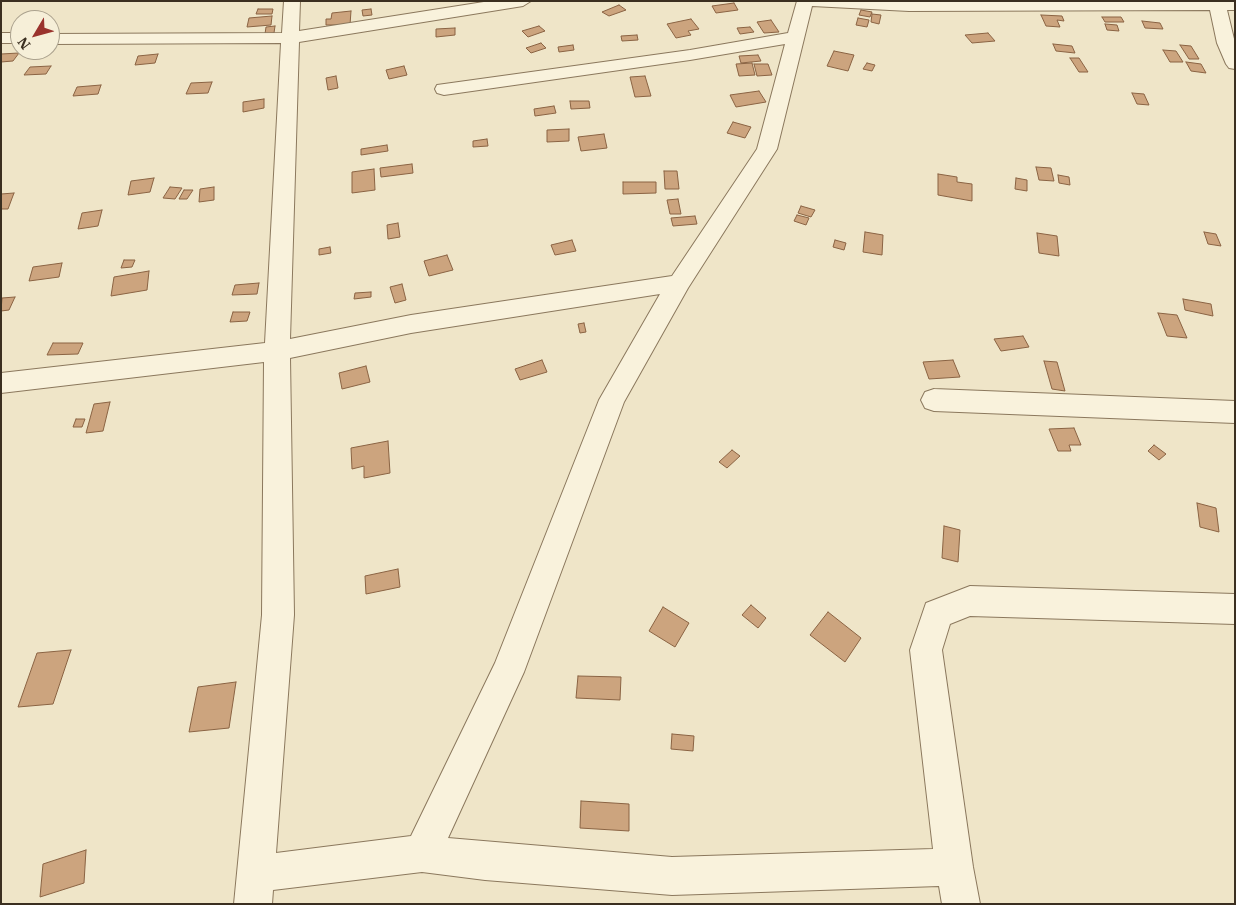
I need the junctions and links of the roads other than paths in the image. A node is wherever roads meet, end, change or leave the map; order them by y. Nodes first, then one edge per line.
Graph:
1 (292, 1) edge
2 (523, 1) edge
3 (805, 1) edge
4 (1223, 4) edge
5 (796, 37) junction
6 (60, 38) edge
7 (291, 38) junction
8 (1235, 64) edge
9 (444, 89) dead end
10 (679, 283) junction
11 (277, 351) junction
12 (1, 383) edge
13 (934, 400) dead end
14 (1235, 412) edge
15 (1235, 609) edge
16 (422, 853) junction
17 (954, 867) junction
18 (255, 874) junction
19 (253, 904) edge
20 (962, 904) edge

1 - 7 street
2 - 7 street
3 - 4 street
3 - 5 street
4 - 8 street
5 - 9 street
5 - 10 street
6 - 7 street
7 - 11 street
10 - 11 street
10 - 16 street
11 - 12 street
11 - 18 street
13 - 14 street
15 - 17 street
16 - 17 street
16 - 18 street
17 - 20 street
18 - 19 street

